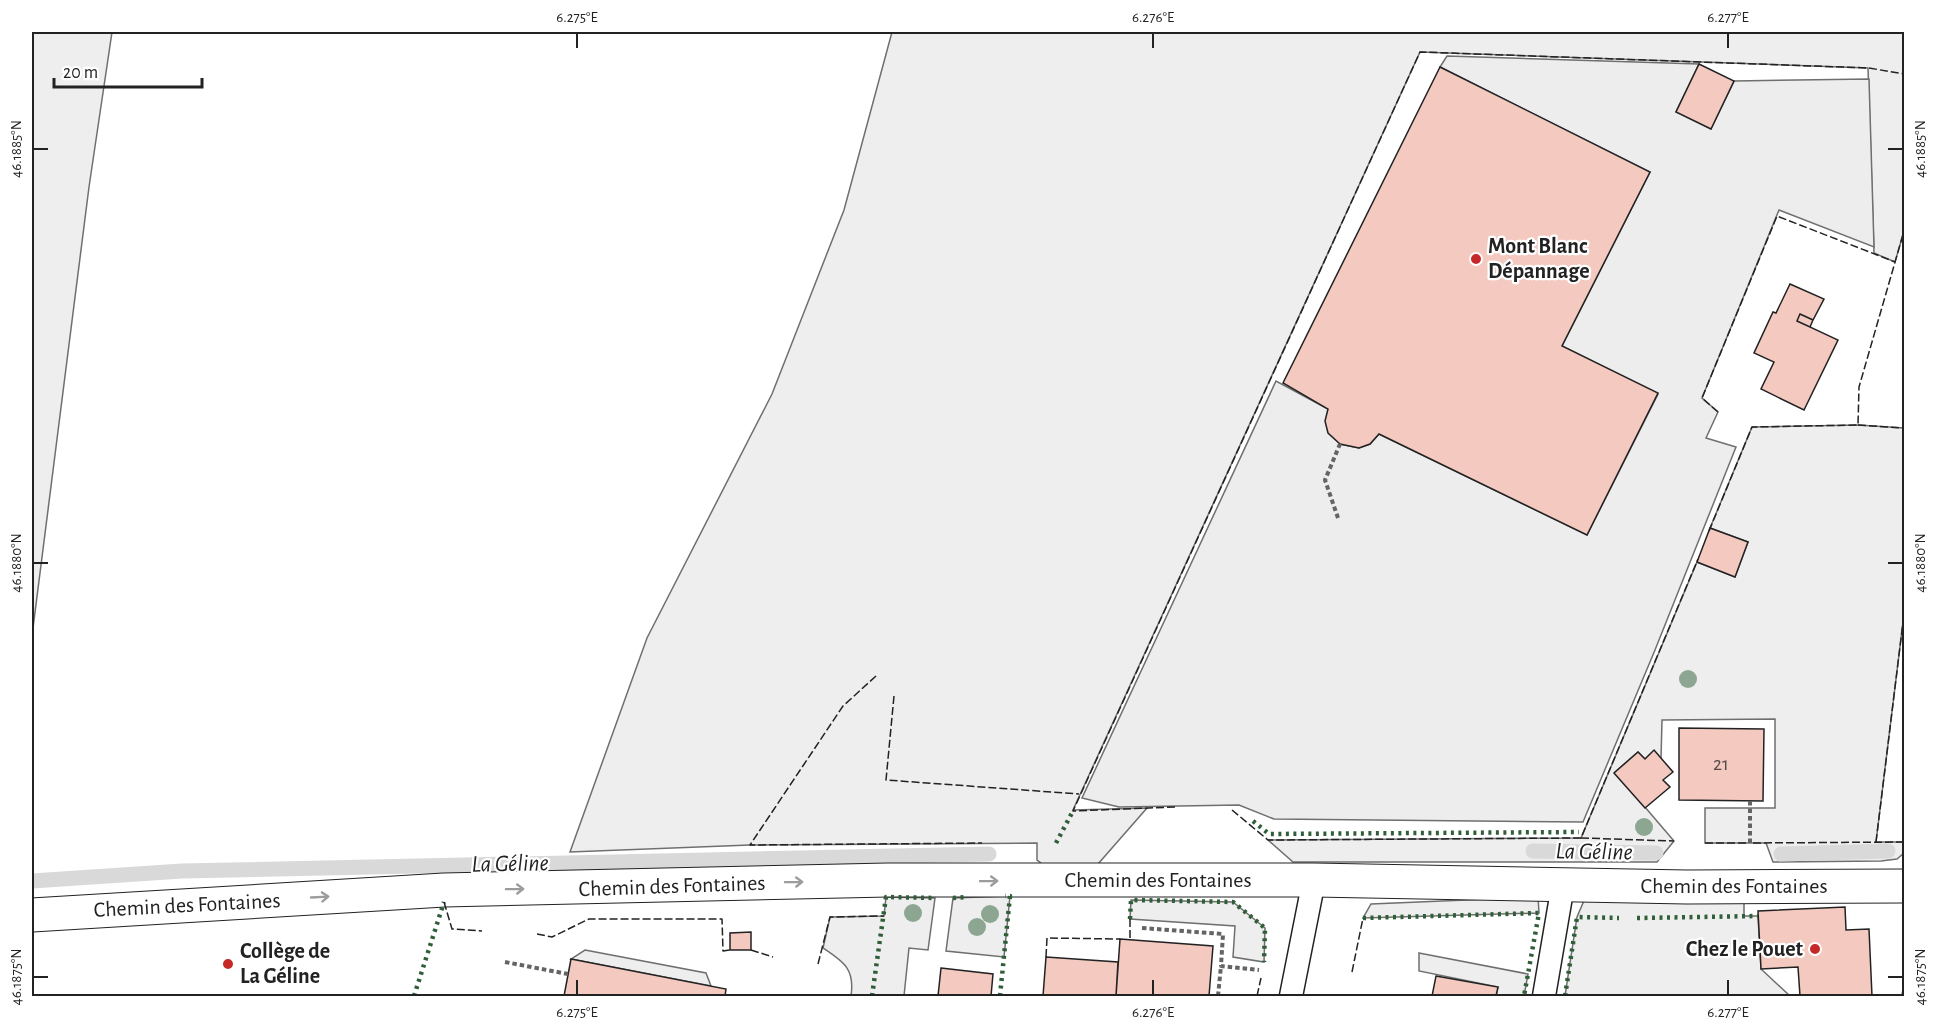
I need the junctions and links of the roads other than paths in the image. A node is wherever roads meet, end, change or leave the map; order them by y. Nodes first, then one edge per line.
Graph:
1 (1314, 880) junction
2 (1563, 885) junction
3 (1905, 886) edge
4 (32, 915) edge
5 (1293, 987) edge
6 (1544, 996) edge

1 - 2 street, Chemin des Fontaines
4 -> 1 street, Chemin des Fontaines
1 - 5 lane
2 - 3 street, Chemin des Fontaines
2 - 6 lane

